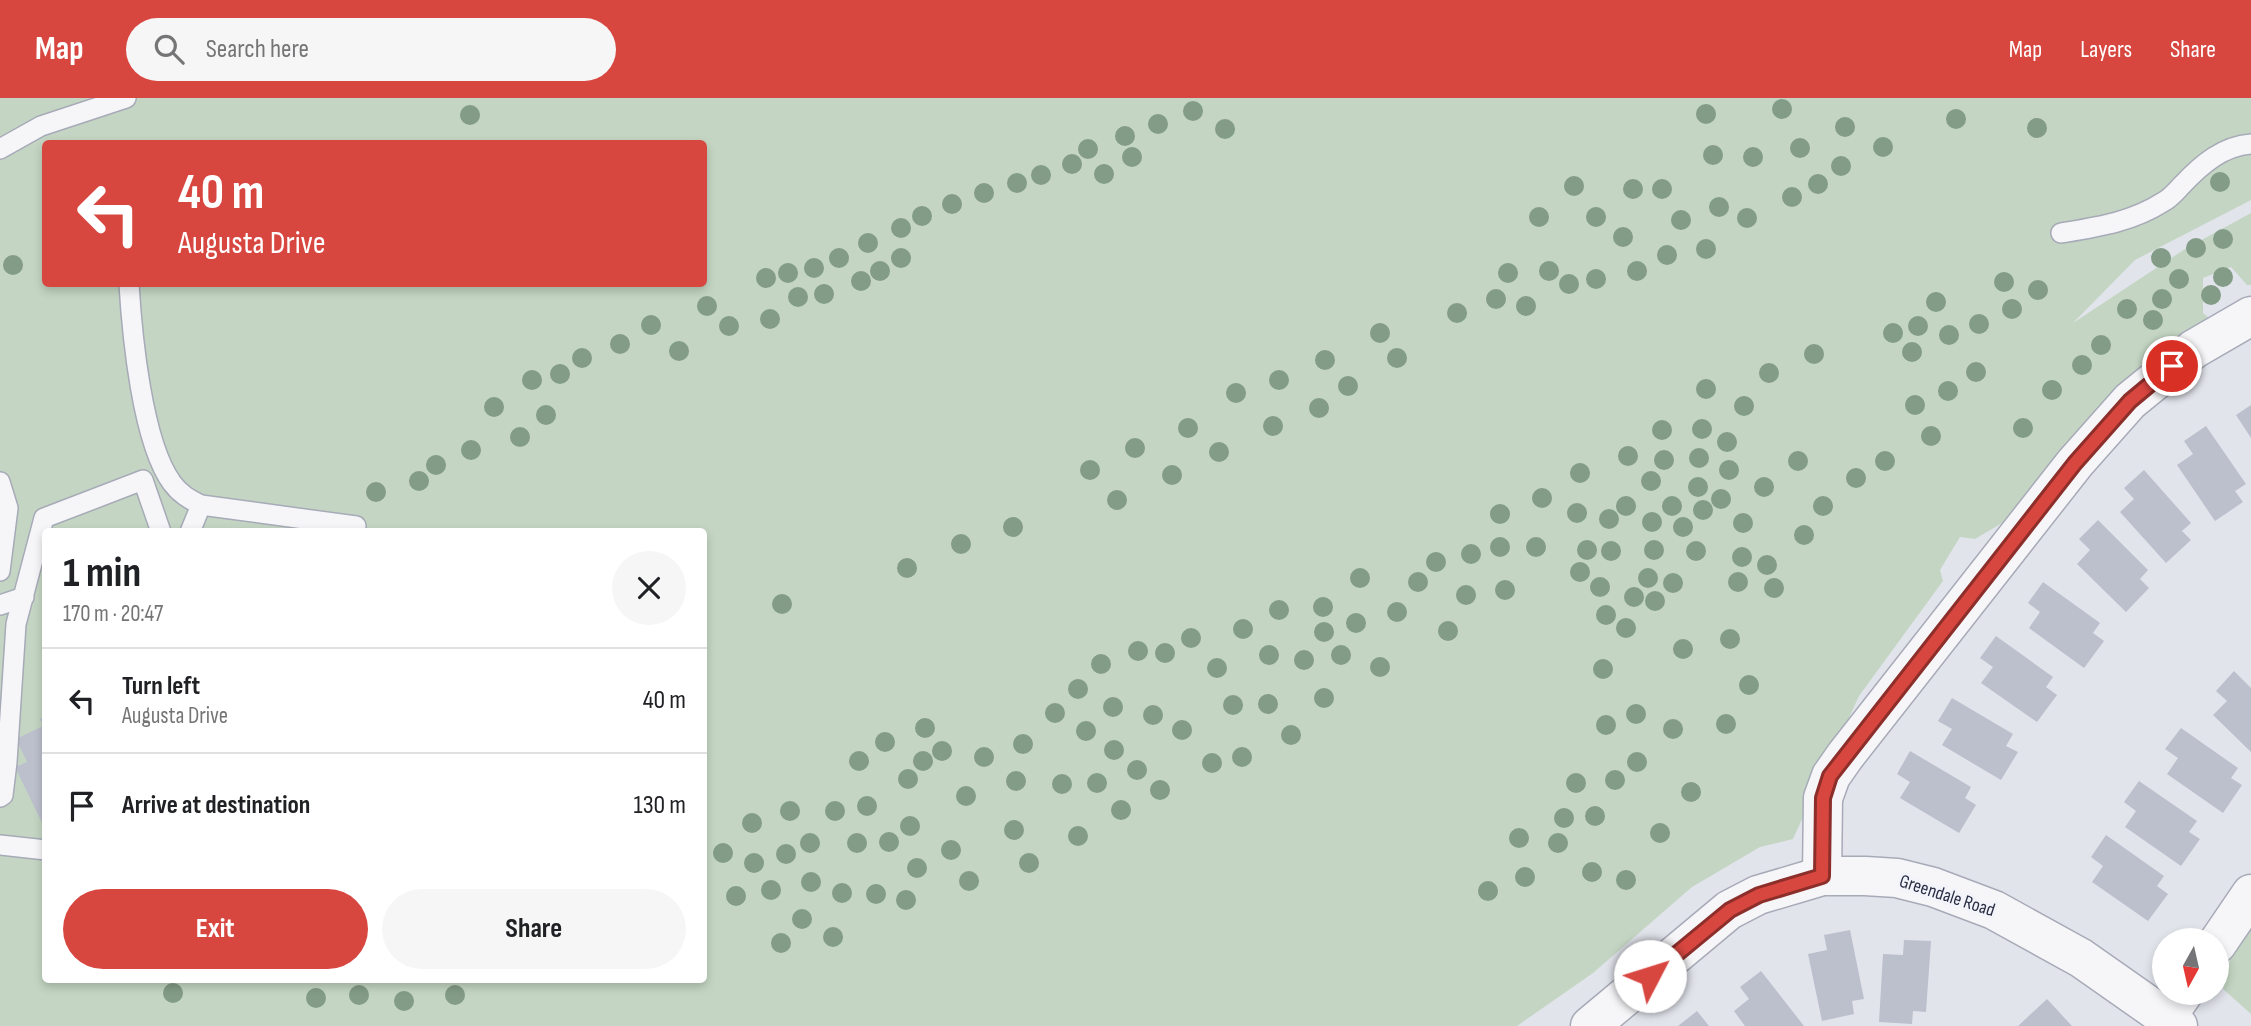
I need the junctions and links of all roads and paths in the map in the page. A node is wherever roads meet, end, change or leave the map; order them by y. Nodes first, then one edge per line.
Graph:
1 (126, 98) edge
2 (2251, 144) edge
3 (0, 149) edge
4 (2061, 233) dead end
5 (129, 287) edge
6 (2251, 316) edge
7 (0, 482) edge
8 (201, 505) junction
9 (356, 526) dead end
10 (160, 528) edge
11 (192, 528) edge
12 (0, 570) edge
13 (24, 597) junction
14 (0, 605) edge
15 (0, 797) edge
16 (0, 845) edge
17 (42, 850) edge
18 (1822, 876) junction
19 (2251, 894) edge
20 (2228, 928) edge
21 (2176, 1012) edge
22 (1590, 1026) edge

1 - 3 lane
2 - 4 lane
5 - 8 lane
6 - 18 street
7 - 12 lane
8 - 9 lane
8 - 11 lane
10 - 13 lane
13 - 14 lane
13 - 15 lane
16 - 17 lane
18 - 21 street, Greendale Road
18 - 22 street, Greendale Road
19 - 20 street

